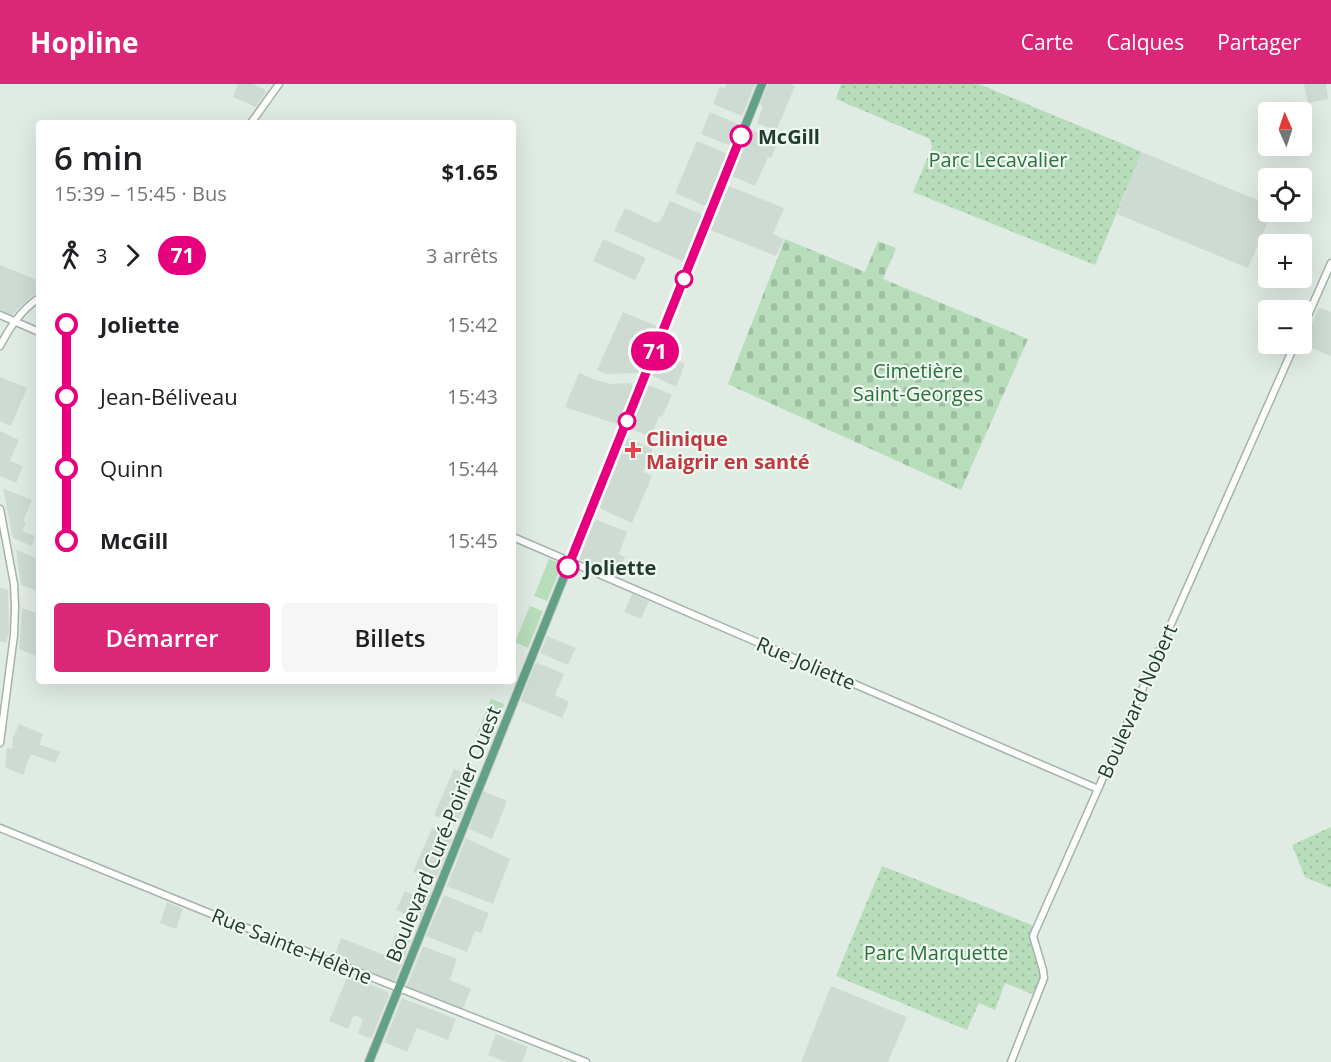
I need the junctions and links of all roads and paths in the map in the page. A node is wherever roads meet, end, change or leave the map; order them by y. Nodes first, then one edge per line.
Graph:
1 (279, 84) edge
2 (762, 84) edge
3 (252, 120) edge
4 (1331, 263) edge
5 (36, 300) edge
6 (1312, 306) edge
7 (0, 315) edge
8 (14, 321) junction
9 (36, 331) edge
10 (0, 346) edge
11 (1291, 354) edge
12 (0, 509) edge
13 (516, 538) edge
14 (570, 561) junction
15 (0, 743) edge
16 (1098, 789) junction
17 (0, 828) edge
18 (399, 988) junction
19 (369, 1062) edge
20 (586, 1062) edge
21 (1011, 1062) edge

1 - 3 street
2 - 14 main road, Boulevard Curé-Poirier Ouest
4 - 6 street
5 - 8 street
7 - 8 street
8 - 9 street
8 - 10 street
11 - 16 street, Boulevard Nobert
12 - 15 street
13 - 14 street, Rue Joliette
14 - 16 street, Rue Joliette
14 - 18 main road, Boulevard Curé-Poirier Ouest
16 - 21 street, Boulevard Nobert
17 - 18 street, Rue Sainte-Hélène
18 - 19 main road, Boulevard Curé-Poirier Ouest
18 - 20 street, Rue Sainte-Hélène

